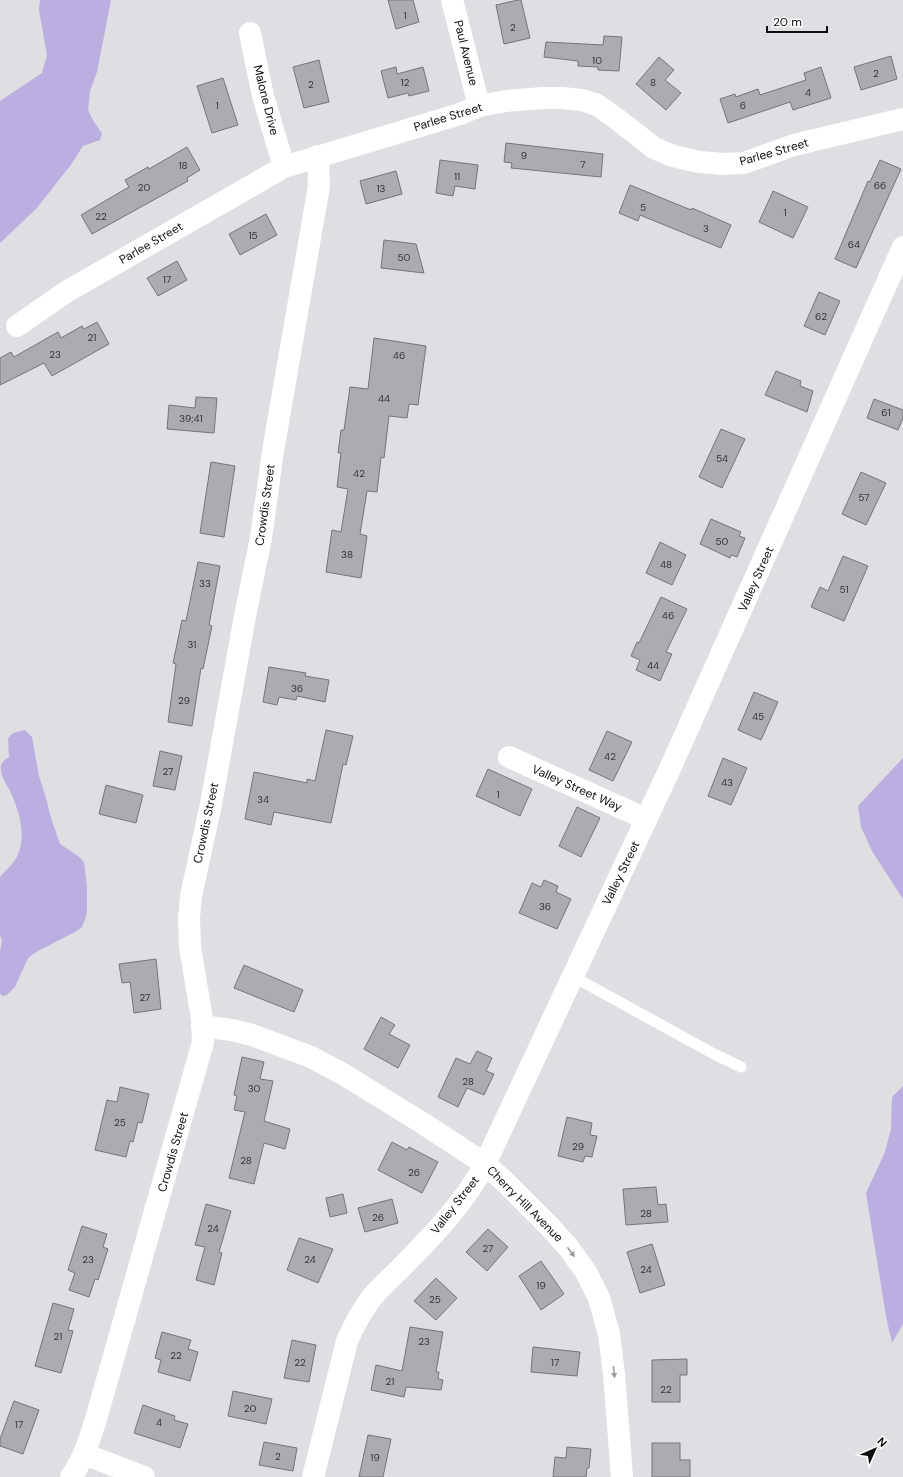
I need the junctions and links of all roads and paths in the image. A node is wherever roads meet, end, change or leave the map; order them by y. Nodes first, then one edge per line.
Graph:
1 (452, 0) edge
2 (250, 33) dead end
3 (479, 106) junction
4 (903, 119) edge
5 (318, 156) junction
6 (284, 167) junction
7 (903, 247) edge
8 (17, 326) dead end
9 (508, 758) dead end
10 (646, 819) junction
11 (572, 976) junction
12 (202, 1026) junction
13 (741, 1067) dead end
14 (485, 1164) junction
15 (84, 1454) junction
16 (71, 1477) edge
17 (144, 1477) edge
18 (313, 1477) edge
19 (622, 1477) edge

1 - 3 street, Paul Avenue
2 - 6 street, Malone Drive
3 - 4 street, Parlee Street
3 - 5 street, Parlee Street
5 - 6 street, Parlee Street
5 - 12 street, Crowdis Street
6 - 8 street, Parlee Street
7 - 10 street, Valley Street
9 - 10 street, Valley Street Way
10 - 11 street, Valley Street
11 - 13 lane
11 - 14 street, Valley Street
12 - 14 street, Cherry Hill Avenue
12 - 15 street, Crowdis Street
14 - 18 street, Valley Street
14 -> 19 street, Cherry Hill Avenue
15 - 16 street, Crowdis Street
15 - 17 street

